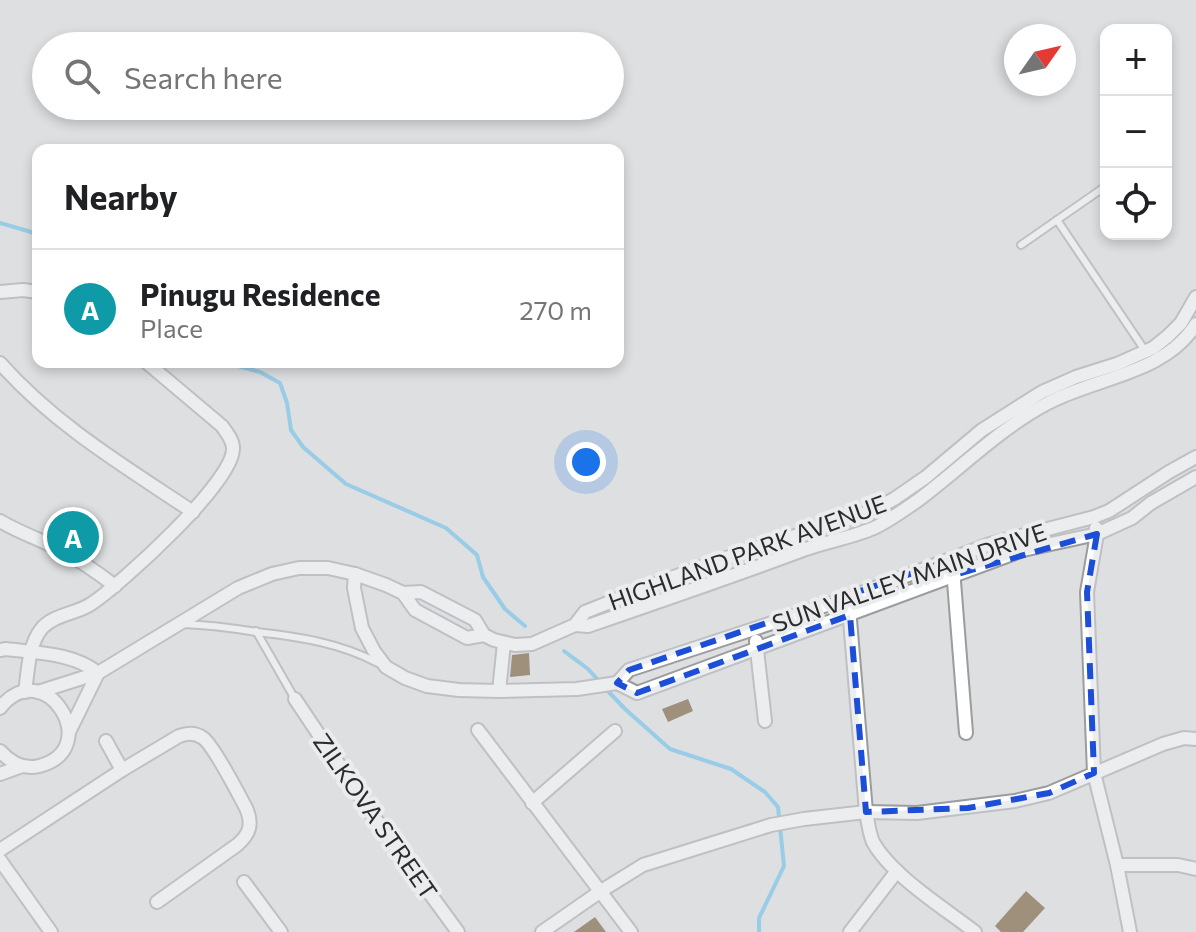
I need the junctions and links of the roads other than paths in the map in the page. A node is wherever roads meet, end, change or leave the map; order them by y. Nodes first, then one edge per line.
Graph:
1 (1100, 190) edge
2 (1057, 220) junction
3 (1021, 245) dead end
4 (32, 291) edge
5 (0, 292) edge
6 (1196, 297) edge
7 (1196, 324) edge
8 (1148, 357) junction
9 (0, 363) edge
10 (153, 368) edge
11 (1196, 457) edge
12 (1196, 477) edge
13 (193, 512) junction
14 (1094, 517) junction
15 (0, 521) edge
16 (1097, 534) junction
17 (951, 560) junction
18 (355, 574) junction
19 (954, 575) junction
20 (115, 586) junction
21 (403, 593) junction
22 (848, 598) junction
23 (443, 604) junction
24 (850, 615) junction
25 (434, 621) junction
26 (179, 623) junction
27 (575, 625) junction
28 (755, 629) junction
29 (256, 631) junction
30 (484, 635) junction
31 (504, 643) junction
32 (2, 647) edge
33 (757, 649) junction
34 (31, 652) junction
35 (386, 667) junction
36 (98, 673) junction
37 (614, 684) junction
38 (499, 691) junction
39 (31, 692) junction
40 (295, 699) joint
41 (0, 708) edge
42 (765, 721) dead end
43 (478, 730) dead end
44 (615, 731) dead end
45 (966, 733) dead end
46 (68, 735) junction
47 (1196, 739) edge
48 (106, 741) dead end
49 (0, 751) edge
50 (22, 766) junction
51 (122, 770) junction
52 (1094, 773) junction
53 (0, 774) edge
54 (532, 803) junction
55 (866, 812) junction
56 (0, 850) edge
57 (0, 860) edge
58 (1117, 865) junction
59 (1196, 869) edge
60 (897, 871) junction
61 (244, 882) dead end
62 (601, 891) junction
63 (157, 902) dead end
64 (51, 932) edge
65 (281, 932) edge
66 (458, 932) edge
67 (542, 932) edge
68 (631, 932) edge
69 (850, 932) edge
70 (975, 932) edge
71 (1130, 932) edge

1 - 2 lane
2 - 3 lane
2 - 8 lane
4 - 5 street
6 - 8 street, HIGHLAND PARK AVENUE
7 - 8 street, HIGHLAND PARK AVENUE
8 - 27 street, HIGHLAND PARK AVENUE
8 - 27 street, HIGHLAND PARK AVENUE
9 - 13 street
10 - 13 street
11 - 14 street, SUN VALLEY MAIN DRIVE
12 - 16 street, SUN VALLEY MAIN DRIVE
13 - 20 street
14 - 16 street
14 - 17 street, SUN VALLEY MAIN DRIVE
15 - 20 street
16 - 19 street, SUN VALLEY MAIN DRIVE
16 - 52 street
17 - 19 street
17 - 22 street, SUN VALLEY MAIN DRIVE
18 - 21 street, HIGHLAND PARK AVENUE
18 - 26 street, HIGHLAND PARK AVENUE
18 - 35 street
19 - 24 street, SUN VALLEY MAIN DRIVE
19 - 45 street
20 - 34 street
21 - 23 street, HIGHLAND PARK AVENUE
21 - 25 street, HIGHLAND PARK AVENUE
22 - 24 street
22 - 28 street, SUN VALLEY MAIN DRIVE
23 - 25 street
23 - 30 street, HIGHLAND PARK AVENUE
24 - 33 street, SUN VALLEY MAIN DRIVE
24 - 55 street
25 - 30 street, HIGHLAND PARK AVENUE
26 - 29 lane
26 - 36 street, HIGHLAND PARK AVENUE
27 - 31 street, HIGHLAND PARK AVENUE
28 - 33 street
28 - 37 street, SUN VALLEY MAIN DRIVE
29 - 35 lane
29 - 40 lane
30 - 31 street, HIGHLAND PARK AVENUE
31 - 38 street
32 - 34 street
33 - 37 street, SUN VALLEY MAIN DRIVE
33 - 42 street
34 - 36 street
34 - 39 street
35 - 38 street, SUN VALLEY MAIN DRIVE
36 - 39 street, HIGHLAND PARK AVENUE
36 - 46 street
37 - 38 street, SUN VALLEY MAIN DRIVE
39 - 41 street, HIGHLAND PARK AVENUE
39 - 46 street
40 - 66 street, ZILKOVA STREET
43 - 54 street
44 - 54 street
46 - 50 street
47 - 52 street
48 - 51 street
49 - 50 street
50 - 53 street
51 - 56 street
51 - 63 street
52 - 55 street
52 - 58 street
54 - 62 street
55 - 60 street
55 - 62 street
57 - 64 street
58 - 59 street
58 - 71 street
60 - 69 street
60 - 70 street
61 - 65 street
62 - 67 street
62 - 68 street

